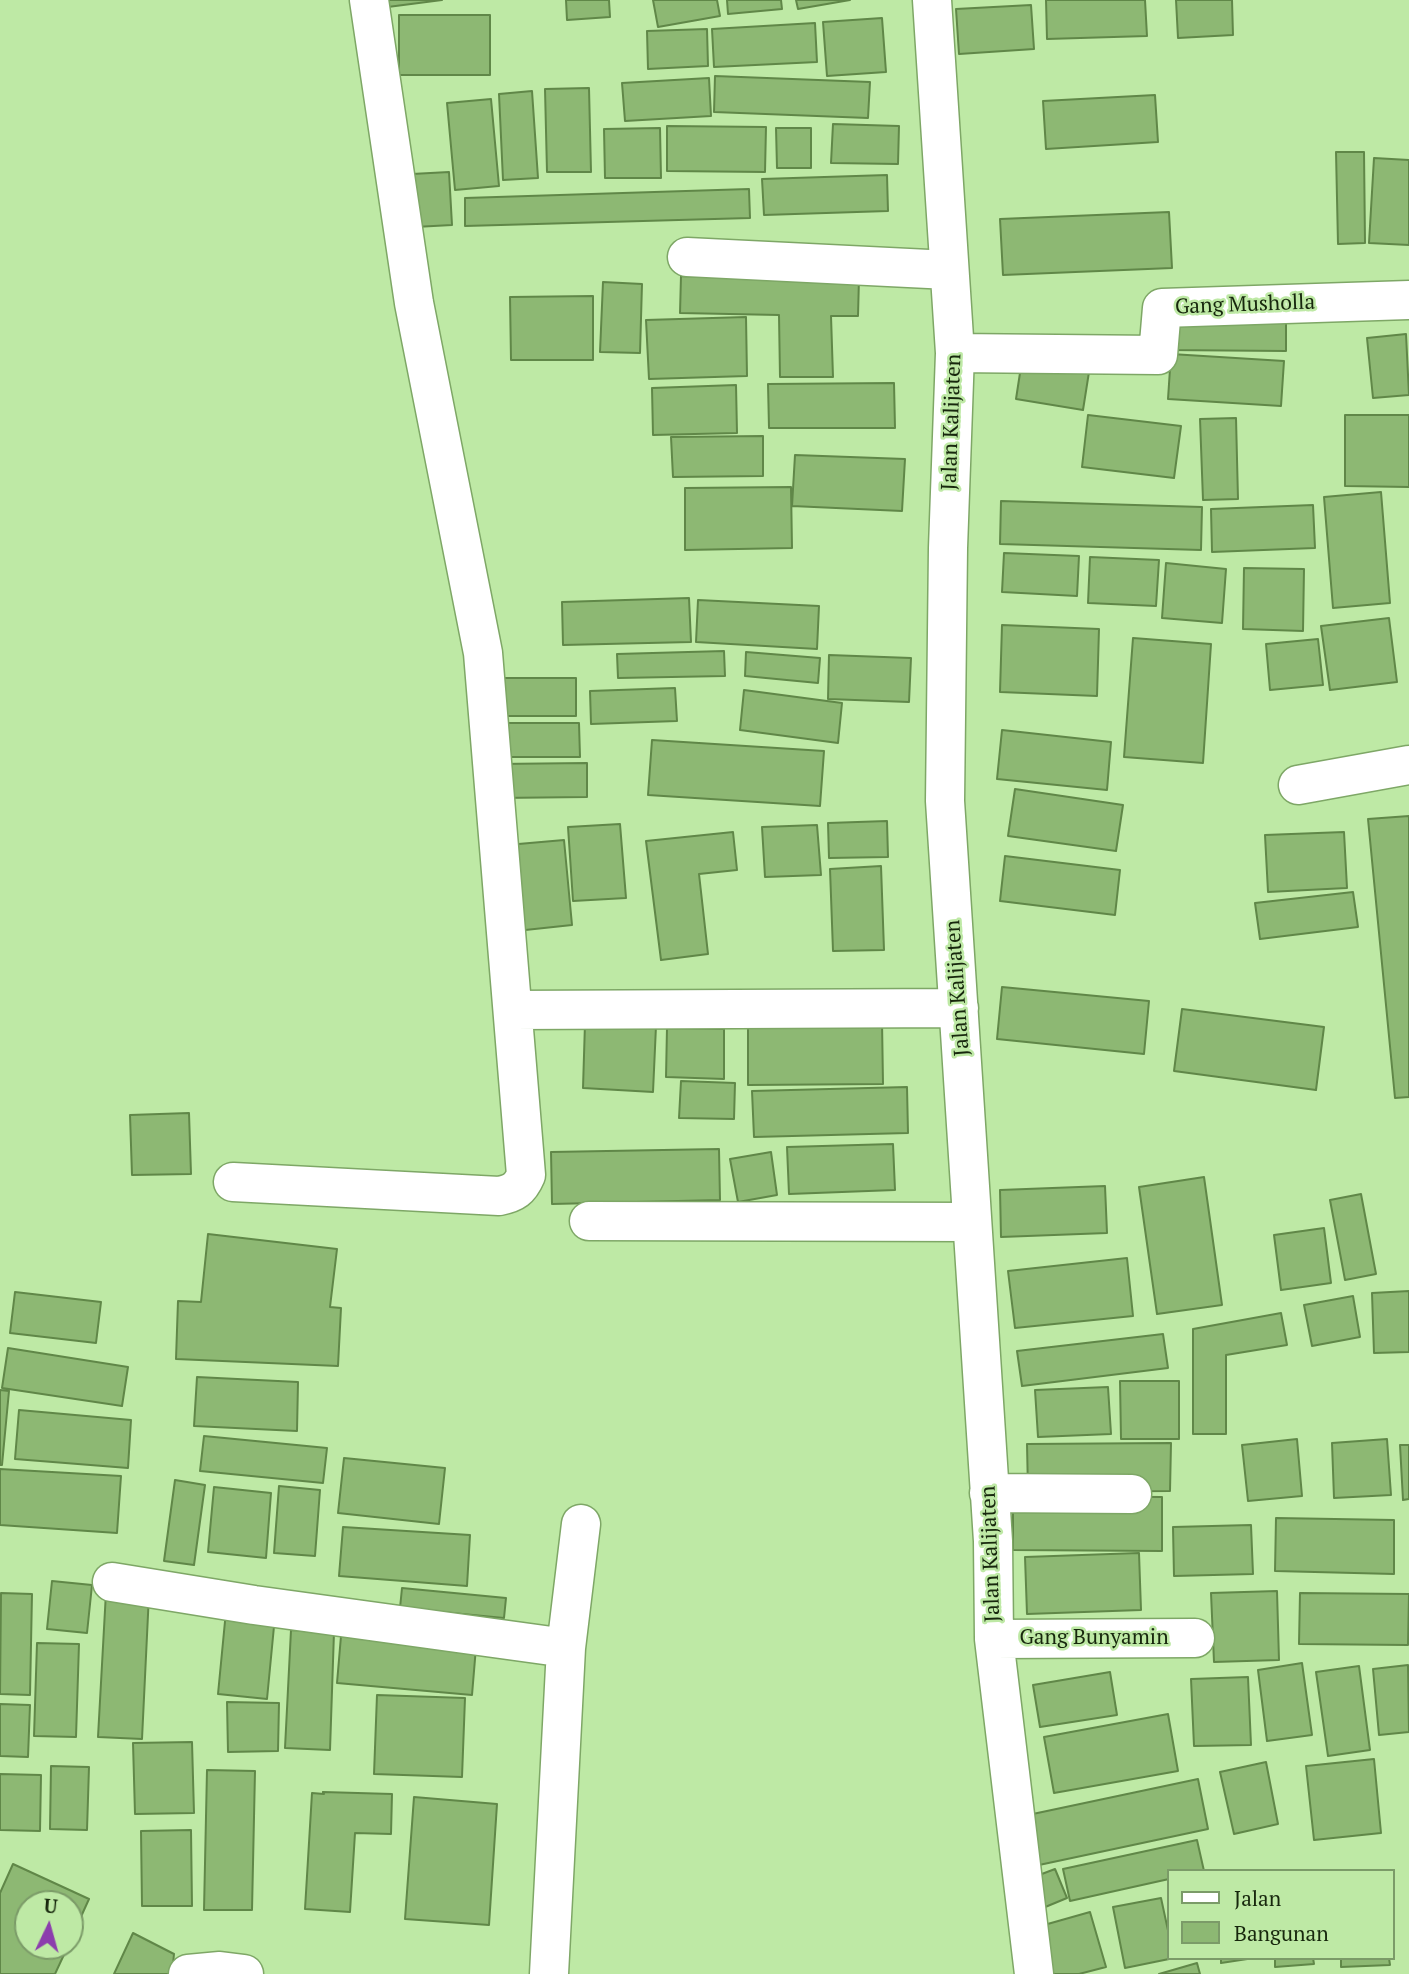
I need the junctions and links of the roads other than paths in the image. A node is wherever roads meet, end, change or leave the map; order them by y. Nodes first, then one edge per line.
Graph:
1 (369, 0) edge
2 (932, 0) edge
3 (687, 257) dead end
4 (949, 270) junction
5 (1409, 300) edge
6 (955, 353) junction
7 (1409, 765) edge
8 (1298, 785) dead end
9 (959, 1008) junction
10 (513, 1010) junction
11 (233, 1182) dead end
12 (589, 1221) dead end
13 (972, 1222) junction
14 (989, 1493) junction
15 (1132, 1494) dead end
16 (581, 1524) dead end
17 (112, 1582) dead end
18 (1195, 1638) dead end
19 (994, 1639) junction
20 (566, 1648) junction
21 (188, 1974) edge
22 (244, 1974) edge
23 (549, 1974) edge
24 (1034, 1974) edge

1 - 10 street
2 - 4 street, Jalan Kalijaten
3 - 4 street
4 - 6 street, Jalan Kalijaten
5 - 6 street, Gang Musholla
6 - 9 street, Jalan Kalijaten
7 - 8 street
9 - 10 street
9 - 13 street, Jalan Kalijaten
10 - 11 street
12 - 13 street
13 - 14 street, Jalan Kalijaten
14 - 15 street
14 - 19 street, Jalan Kalijaten
16 - 20 street
17 - 20 street
18 - 19 street, Gang Bunyamin
19 - 24 street, Jalan Kalijaten
20 - 23 street
21 - 22 street

